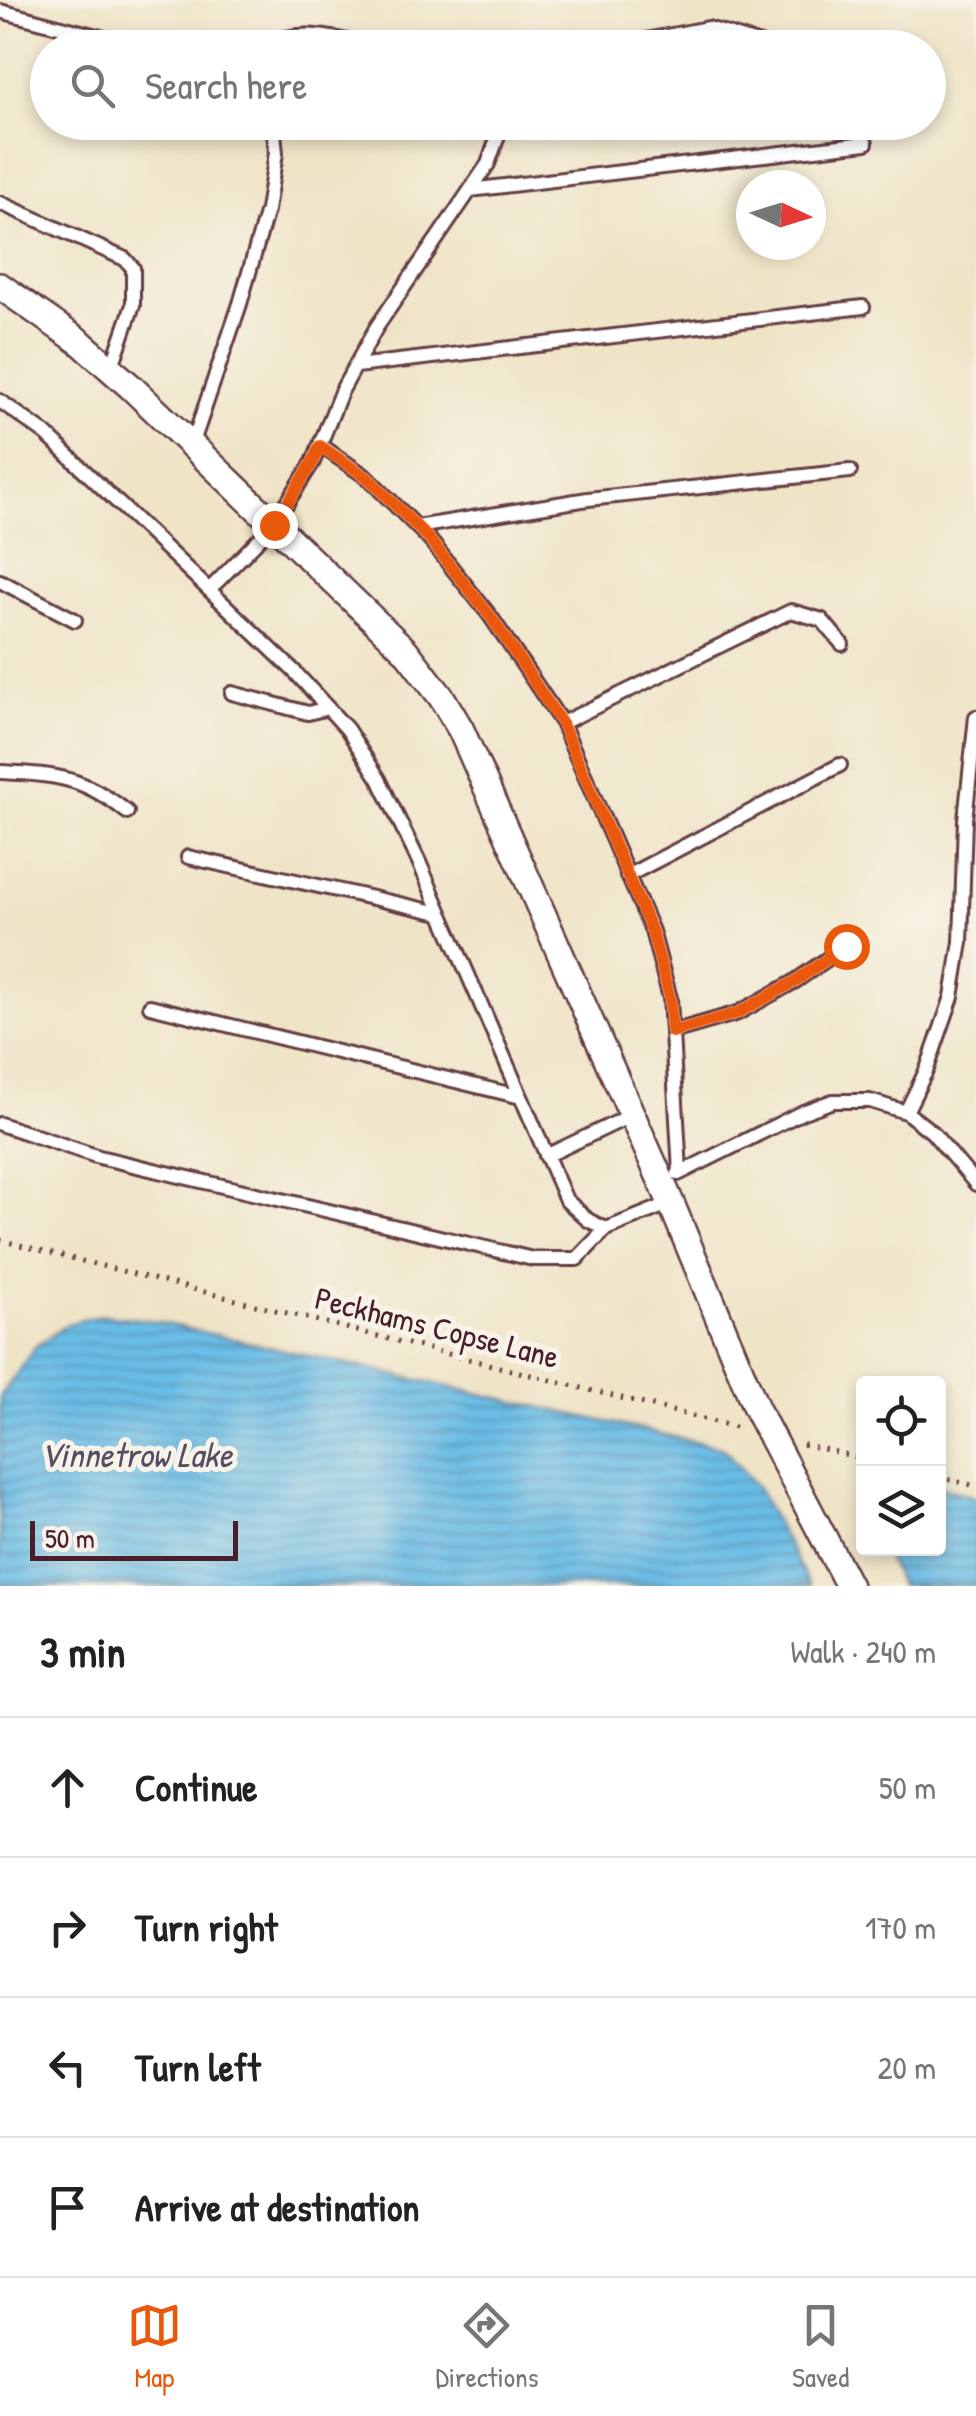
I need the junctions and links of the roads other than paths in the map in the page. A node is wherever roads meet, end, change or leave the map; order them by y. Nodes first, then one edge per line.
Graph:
1 (0, 10) edge
2 (75, 30) edge
3 (275, 140) edge
4 (497, 140) edge
5 (866, 143) dead end
6 (470, 190) junction
7 (0, 203) edge
8 (0, 286) edge
9 (863, 308) dead end
10 (356, 366) junction
11 (111, 369) junction
12 (0, 400) edge
13 (192, 445) junction
14 (320, 446) junction
15 (850, 470) dead end
16 (274, 525) junction
17 (417, 527) junction
18 (0, 581) edge
19 (209, 590) junction
20 (74, 620) dead end
21 (842, 644) dead end
22 (232, 693) dead end
23 (328, 708) junction
24 (976, 717) edge
25 (562, 724) junction
26 (840, 765) dead end
27 (0, 772) edge
28 (127, 812) dead end
29 (188, 857) dead end
30 (627, 876) junction
31 (440, 912) junction
32 (846, 946) dead end
33 (150, 1006) dead end
34 (672, 1032) junction
35 (521, 1098) junction
36 (906, 1112) junction
37 (632, 1115) junction
38 (0, 1124) edge
39 (546, 1156) junction
40 (976, 1184) edge
41 (672, 1187) junction
42 (606, 1229) junction
43 (850, 1586) edge

1 - 2 lane
3 - 13 lane
4 - 6 lane
5 - 6 lane
6 - 10 lane
7 - 11 lane
8 - 11 street
9 - 10 lane
10 - 14 lane
11 - 13 street
12 - 19 lane
13 - 16 street
14 - 16 lane
14 - 17 lane
15 - 17 lane
16 - 19 lane
16 - 37 street
17 - 25 lane
18 - 20 lane
19 - 23 lane
21 - 25 lane
22 - 23 lane
23 - 31 lane
24 - 36 lane
25 - 30 lane
26 - 30 lane
27 - 28 lane
29 - 31 lane
30 - 34 lane
31 - 35 lane
32 - 34 lane
33 - 35 lane
34 - 41 lane
35 - 39 lane
36 - 40 lane
36 - 41 lane
37 - 39 lane
37 - 41 street
38 - 42 lane
39 - 42 lane
41 - 42 lane
41 - 43 street

